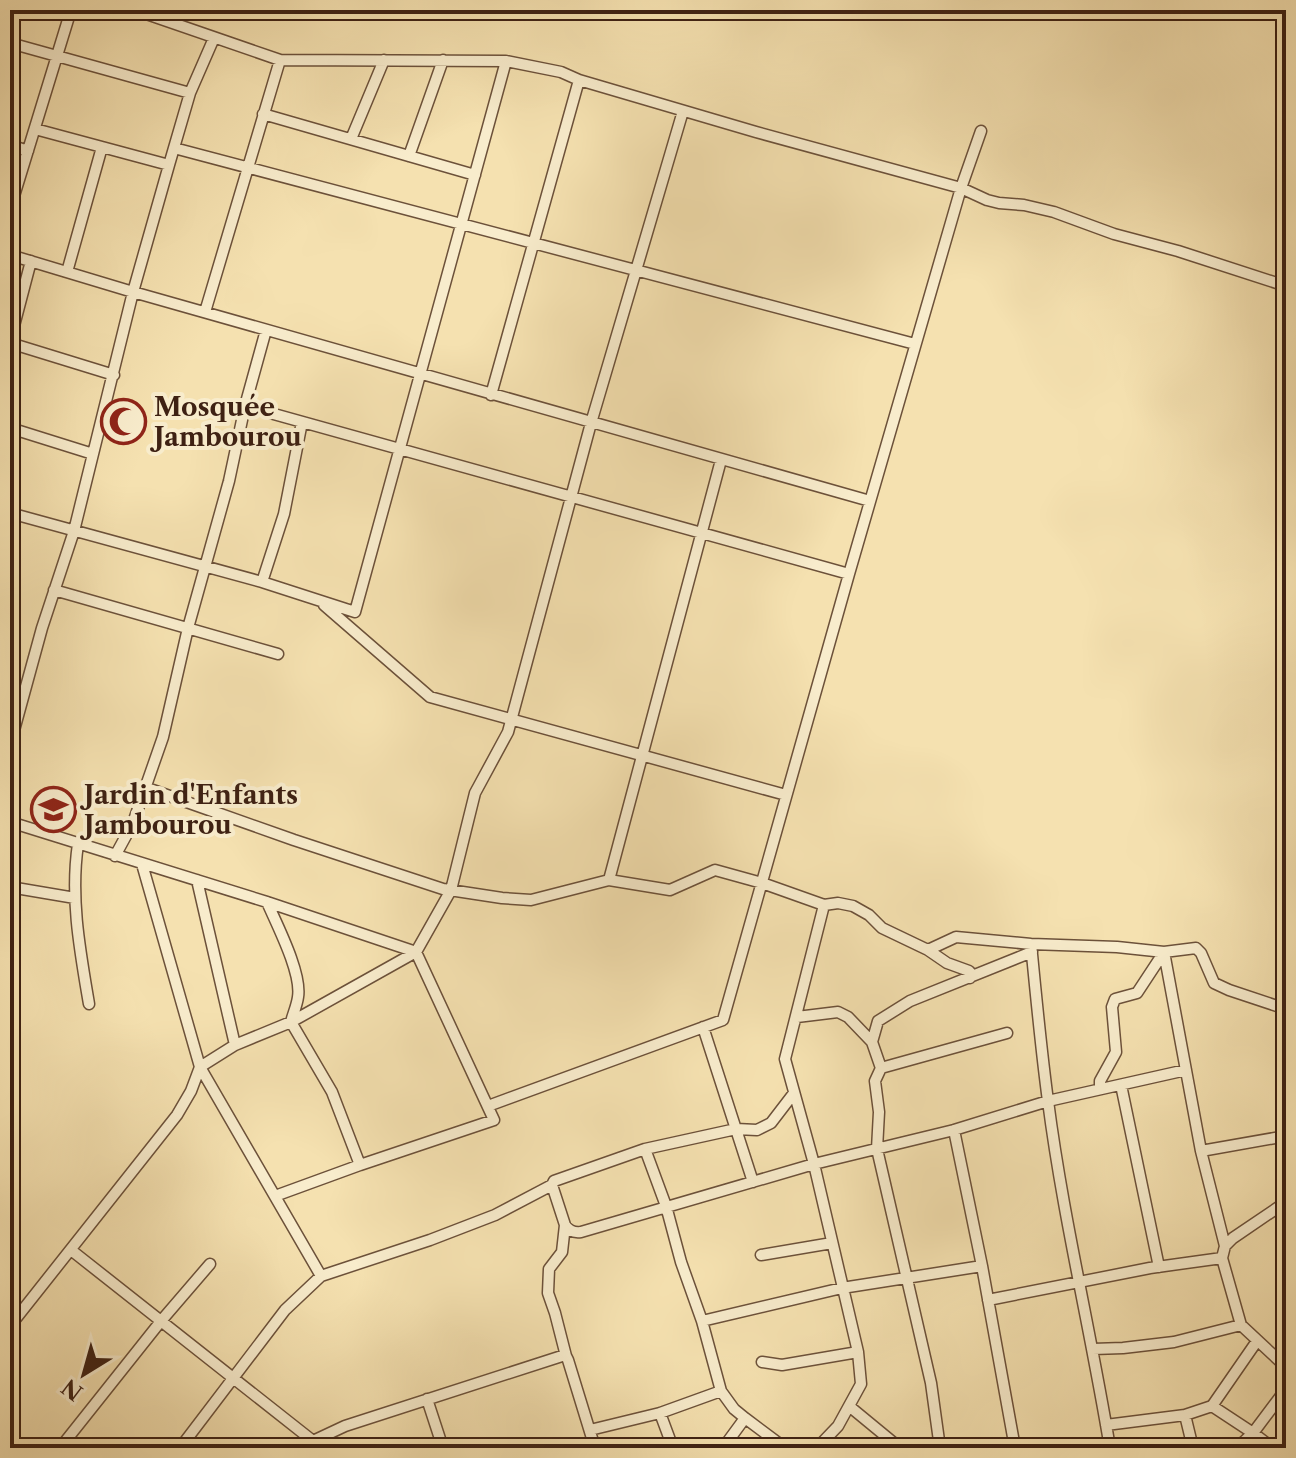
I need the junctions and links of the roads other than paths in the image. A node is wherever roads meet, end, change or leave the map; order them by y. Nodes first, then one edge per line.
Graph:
1 (14, 10) edge
2 (71, 10) edge
3 (135, 10) edge
4 (10, 22) edge
5 (214, 38) junction
6 (10, 43) edge
7 (57, 56) junction
8 (280, 60) junction
9 (384, 60) junction
10 (443, 60) junction
11 (506, 61) junction
12 (579, 80) junction
13 (190, 93) junction
14 (683, 111) junction
15 (263, 114) junction
16 (35, 129) junction
17 (981, 131) dead end
18 (351, 139) junction
19 (10, 145) edge
20 (102, 147) junction
21 (174, 148) junction
22 (28, 151) junction
23 (409, 156) junction
24 (169, 165) junction
25 (248, 167) junction
26 (475, 175) junction
27 (961, 188) junction
28 (10, 209) edge
29 (461, 224) junction
30 (533, 243) junction
31 (10, 255) edge
32 (31, 261) junction
33 (636, 271) junction
34 (67, 272) junction
35 (1286, 286) edge
36 (133, 292) junction
37 (205, 312) junction
38 (266, 330) junction
39 (10, 342) edge
40 (915, 344) junction
41 (420, 374) junction
42 (114, 375) junction
43 (491, 395) junction
44 (245, 406) junction
45 (302, 422) junction
46 (591, 423) junction
47 (10, 428) edge
48 (400, 449) junction
49 (93, 454) junction
50 (721, 460) junction
51 (572, 497) junction
52 (870, 501) junction
53 (10, 513) edge
54 (74, 531) junction
55 (702, 533) junction
56 (204, 566) junction
57 (849, 574) junction
58 (262, 582) junction
59 (54, 590) junction
60 (319, 601) junction
61 (188, 628) junction
62 (278, 654) dead end
63 (511, 720) junction
64 (10, 745) edge
65 (642, 755) junction
66 (147, 788) junction
67 (786, 795) junction
68 (10, 822) edge
69 (78, 844) junction
70 (115, 856) junction
71 (142, 864) junction
72 (197, 880) junction
73 (609, 880) junction
74 (762, 883) junction
75 (10, 887) edge
76 (451, 890) junction
77 (75, 898) junction
78 (267, 902) junction
79 (824, 905) junction
80 (1032, 948) junction
81 (928, 950) junction
82 (416, 952) junction
83 (1164, 952) junction
84 (970, 978) junction
85 (89, 1004) dead end
86 (1286, 1009) edge
87 (797, 1017) junction
88 (291, 1022) junction
89 (703, 1027) junction
90 (1007, 1033) dead end
91 (872, 1042) junction
92 (235, 1045) junction
93 (200, 1067) junction
94 (881, 1068) junction
95 (1186, 1070) junction
96 (1121, 1085) junction
97 (1100, 1089) junction
98 (794, 1093) junction
99 (1048, 1101) junction
100 (488, 1106) junction
101 (736, 1129) junction
102 (954, 1130) junction
103 (1286, 1136) edge
104 (645, 1149) junction
105 (877, 1149) junction
106 (1201, 1151) junction
107 (814, 1164) junction
108 (360, 1165) junction
109 (753, 1182) junction
110 (552, 1185) junction
111 (275, 1196) junction
112 (1286, 1202) edge
113 (666, 1206) junction
114 (565, 1225) junction
115 (832, 1243) junction
116 (1225, 1246) junction
117 (71, 1250) junction
118 (761, 1255) dead end
119 (1222, 1258) junction
120 (210, 1264) dead end
121 (982, 1266) junction
122 (1159, 1267) junction
123 (321, 1276) junction
124 (906, 1279) junction
125 (1078, 1283) junction
126 (842, 1288) junction
127 (988, 1300) junction
128 (161, 1321) junction
129 (702, 1321) junction
130 (1241, 1325) junction
131 (10, 1326) edge
132 (1257, 1341) junction
133 (1093, 1349) junction
134 (858, 1352) junction
135 (566, 1356) junction
136 (762, 1362) dead end
137 (1286, 1367) edge
138 (233, 1378) junction
139 (1286, 1389) edge
140 (721, 1391) junction
141 (427, 1399) junction
142 (849, 1406) junction
143 (1212, 1406) junction
144 (660, 1413) junction
145 (1185, 1415) junction
146 (745, 1418) junction
147 (1106, 1425) junction
148 (590, 1430) junction
149 (1253, 1433) junction
150 (313, 1444) edge
151 (60, 1448) edge
152 (180, 1448) edge
153 (443, 1448) edge
154 (595, 1448) edge
155 (673, 1448) edge
156 (723, 1448) edge
157 (785, 1448) edge
158 (817, 1448) edge
159 (900, 1448) edge
160 (940, 1448) edge
161 (1015, 1448) edge
162 (1110, 1448) edge
163 (1193, 1448) edge
164 (1237, 1448) edge
165 (1273, 1448) edge

1 - 4 street
2 - 7 street
3 - 5 street
5 - 8 street
5 - 13 street
6 - 7 street
7 - 13 street
7 - 16 street
8 - 9 street
8 - 15 street
9 - 10 street
9 - 18 street
10 - 11 street
10 - 23 street
11 - 12 street
11 - 26 street
12 - 14 street
12 - 30 street
13 - 21 street
14 - 27 street
14 - 33 street
15 - 18 street
15 - 25 street
16 - 20 street
16 - 22 street
17 - 27 street
18 - 23 street
19 - 22 street
20 - 24 street
20 - 34 street
21 - 24 street
21 - 25 street
22 - 28 street
23 - 26 street
24 - 36 street
25 - 29 street
25 - 37 street
26 - 29 street
27 - 35 street
27 - 40 street
29 - 30 street
29 - 41 street
30 - 33 street
30 - 43 street
31 - 32 street
32 - 34 street
32 - 39 street
33 - 40 street
33 - 46 street
34 - 36 street
36 - 37 street
36 - 42 street
37 - 38 street
38 - 41 street
38 - 44 street
39 - 42 street
40 - 52 street
41 - 43 street
41 - 48 street
42 - 49 street
43 - 46 street
44 - 45 street
44 - 56 street
45 - 48 street
45 - 58 street
46 - 50 street
46 - 51 street
47 - 49 street
48 - 51 street
48 - 60 street
49 - 54 street
50 - 52 street
50 - 55 street
51 - 55 street
51 - 63 street
52 - 57 street
53 - 54 street
54 - 56 street
54 - 59 street
55 - 57 street
55 - 65 street
56 - 58 street
56 - 61 street
57 - 67 street
58 - 60 street
59 - 61 street
59 - 64 street
60 - 63 street
61 - 62 street
61 - 66 street
63 - 65 street
63 - 76 street
65 - 67 street
65 - 73 street
66 - 70 street
66 - 76 street
67 - 74 street
68 - 69 street
69 - 70 street
69 - 77 street
70 - 71 street
71 - 72 street
71 - 93 street
72 - 78 street
72 - 92 street
73 - 74 street
73 - 76 street
74 - 79 street
74 - 89 street
75 - 77 street
76 - 82 street
77 - 85 street
78 - 82 street
78 - 88 street
79 - 81 street
79 - 87 street
80 - 81 street
80 - 83 street
80 - 84 street
80 - 99 street
81 - 84 street
82 - 88 street
82 - 100 street
83 - 86 street
83 - 95 street
83 - 97 street
84 - 91 street
87 - 91 street
87 - 98 street
88 - 92 street
88 - 108 street
89 - 100 street
89 - 101 street
90 - 94 street
91 - 94 street
92 - 93 street
93 - 111 street
93 - 117 street
94 - 105 street
95 - 96 street
95 - 106 street
96 - 97 street
96 - 122 street
97 - 99 street
98 - 101 street
98 - 107 street
99 - 102 street
99 - 125 street
100 - 108 street
101 - 104 street
101 - 109 street
102 - 105 street
102 - 121 street
103 - 106 street
104 - 110 street
104 - 113 street
105 - 107 street
105 - 124 street
106 - 116 street
107 - 109 street
107 - 115 street
108 - 111 street
109 - 113 street
110 - 114 street
110 - 123 street
111 - 123 street
112 - 116 street
113 - 114 street
113 - 129 street
114 - 135 street
115 - 118 street
115 - 126 street
116 - 119 street
117 - 128 street
117 - 131 street
119 - 122 street
119 - 130 street
120 - 128 street
121 - 124 street
121 - 127 street
122 - 125 street
123 - 138 street
124 - 126 street
124 - 160 street
125 - 127 street
125 - 133 street
126 - 129 street
126 - 134 street
127 - 161 street
128 - 138 street
128 - 151 street
129 - 140 street
130 - 132 street
130 - 133 street
132 - 137 street
132 - 143 street
133 - 147 street
134 - 136 street
134 - 142 street
135 - 141 street
135 - 148 street
138 - 150 street
138 - 152 street
139 - 149 street
140 - 144 street
140 - 146 street
141 - 150 street
141 - 153 street
142 - 158 street
142 - 159 street
143 - 145 street
143 - 149 street
144 - 148 street
144 - 155 street
145 - 147 street
145 - 163 street
146 - 156 street
146 - 157 street
147 - 162 street
148 - 154 street
149 - 164 street
149 - 165 street

